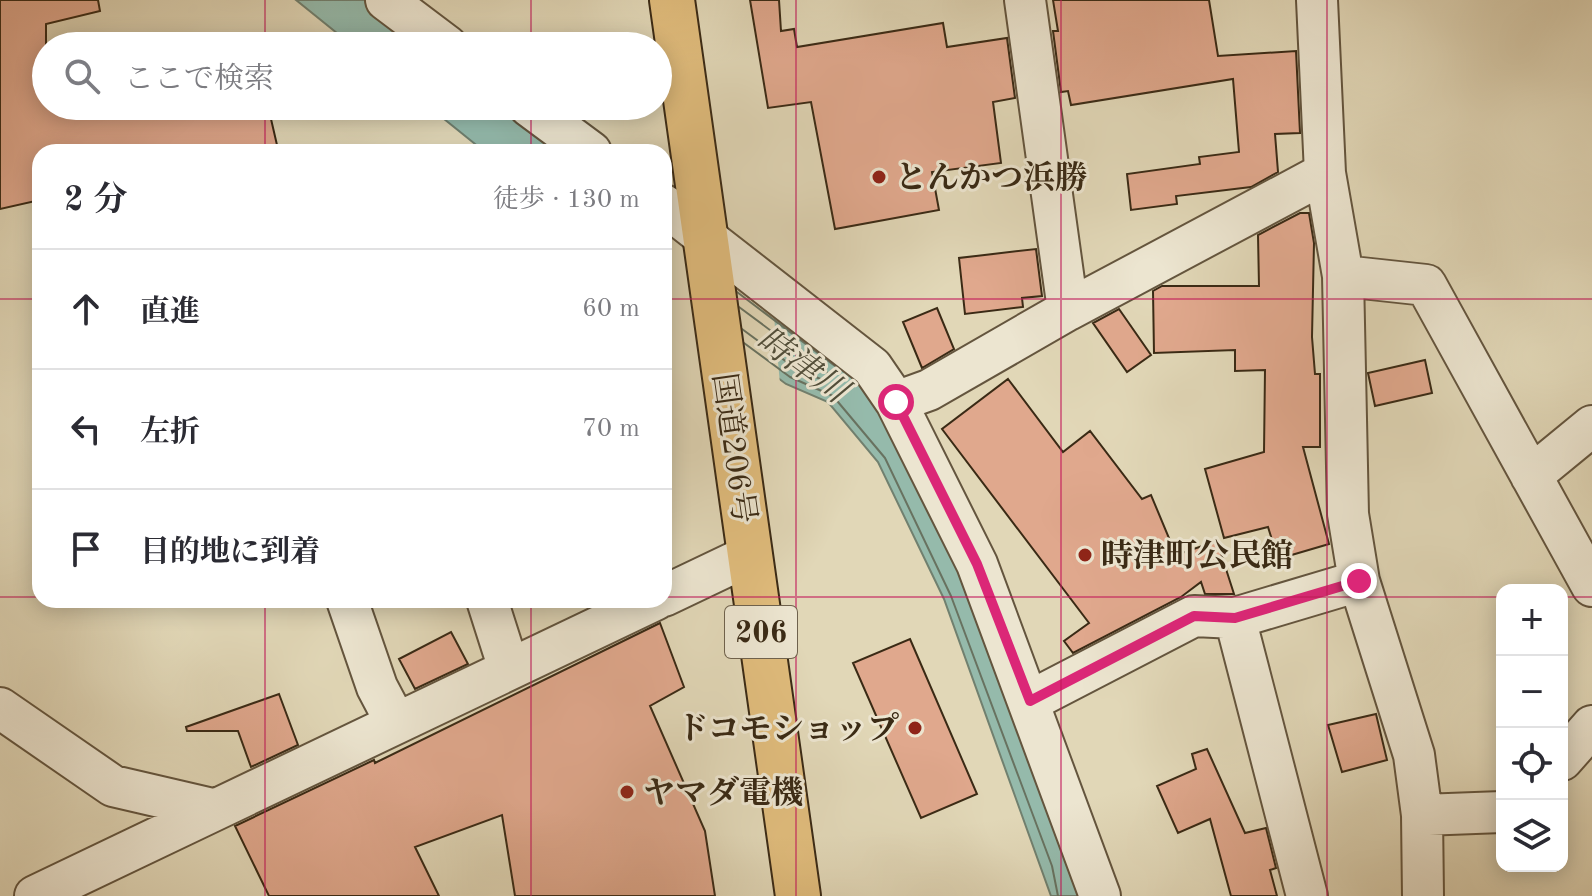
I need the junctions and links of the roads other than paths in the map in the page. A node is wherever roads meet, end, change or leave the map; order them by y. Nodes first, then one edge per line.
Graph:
1 (672, 0) edge
2 (1025, 0) edge
3 (1317, 0) edge
4 (397, 5) edge
5 (430, 32) edge
6 (548, 120) edge
7 (580, 144) edge
8 (1325, 173) junction
9 (672, 212) edge
10 (705, 240) junction
11 (1343, 276) junction
12 (1068, 310) junction
13 (896, 402) junction
14 (1592, 426) edge
15 (1531, 476) junction
16 (750, 555) junction
17 (1359, 581) junction
18 (1592, 586) edge
19 (672, 592) edge
20 (350, 608) edge
21 (490, 608) edge
22 (638, 608) edge
23 (1235, 618) junction
24 (509, 669) junction
25 (1030, 701) junction
26 (0, 708) edge
27 (396, 723) junction
28 (1592, 726) edge
29 (1568, 753) edge
30 (212, 809) junction
31 (1496, 812) edge
32 (1422, 815) junction
33 (35, 896) edge
34 (798, 896) edge
35 (1100, 896) edge
36 (1307, 896) edge
37 (1423, 896) edge

1 - 10 highway, 国道206号 / 206
2 - 12 street
3 - 8 street
4 - 5 street
6 - 7 street
8 - 11 street
8 - 12 street
9 - 10 street
10 - 13 street
10 - 16 highway, 国道206号 / 206
11 - 15 street
11 - 17 street
12 - 13 street
13 - 25 street
14 - 15 street
15 - 18 street
16 - 19 street
16 - 34 highway, 国道206号 / 206
17 - 23 street
17 - 32 street
20 - 27 street
21 - 24 street
22 - 24 street
23 - 25 street
23 - 36 street
24 - 27 street
25 - 35 street
26 - 30 street
27 - 30 street
28 - 29 street
30 - 33 street
31 - 32 street
32 - 37 street

